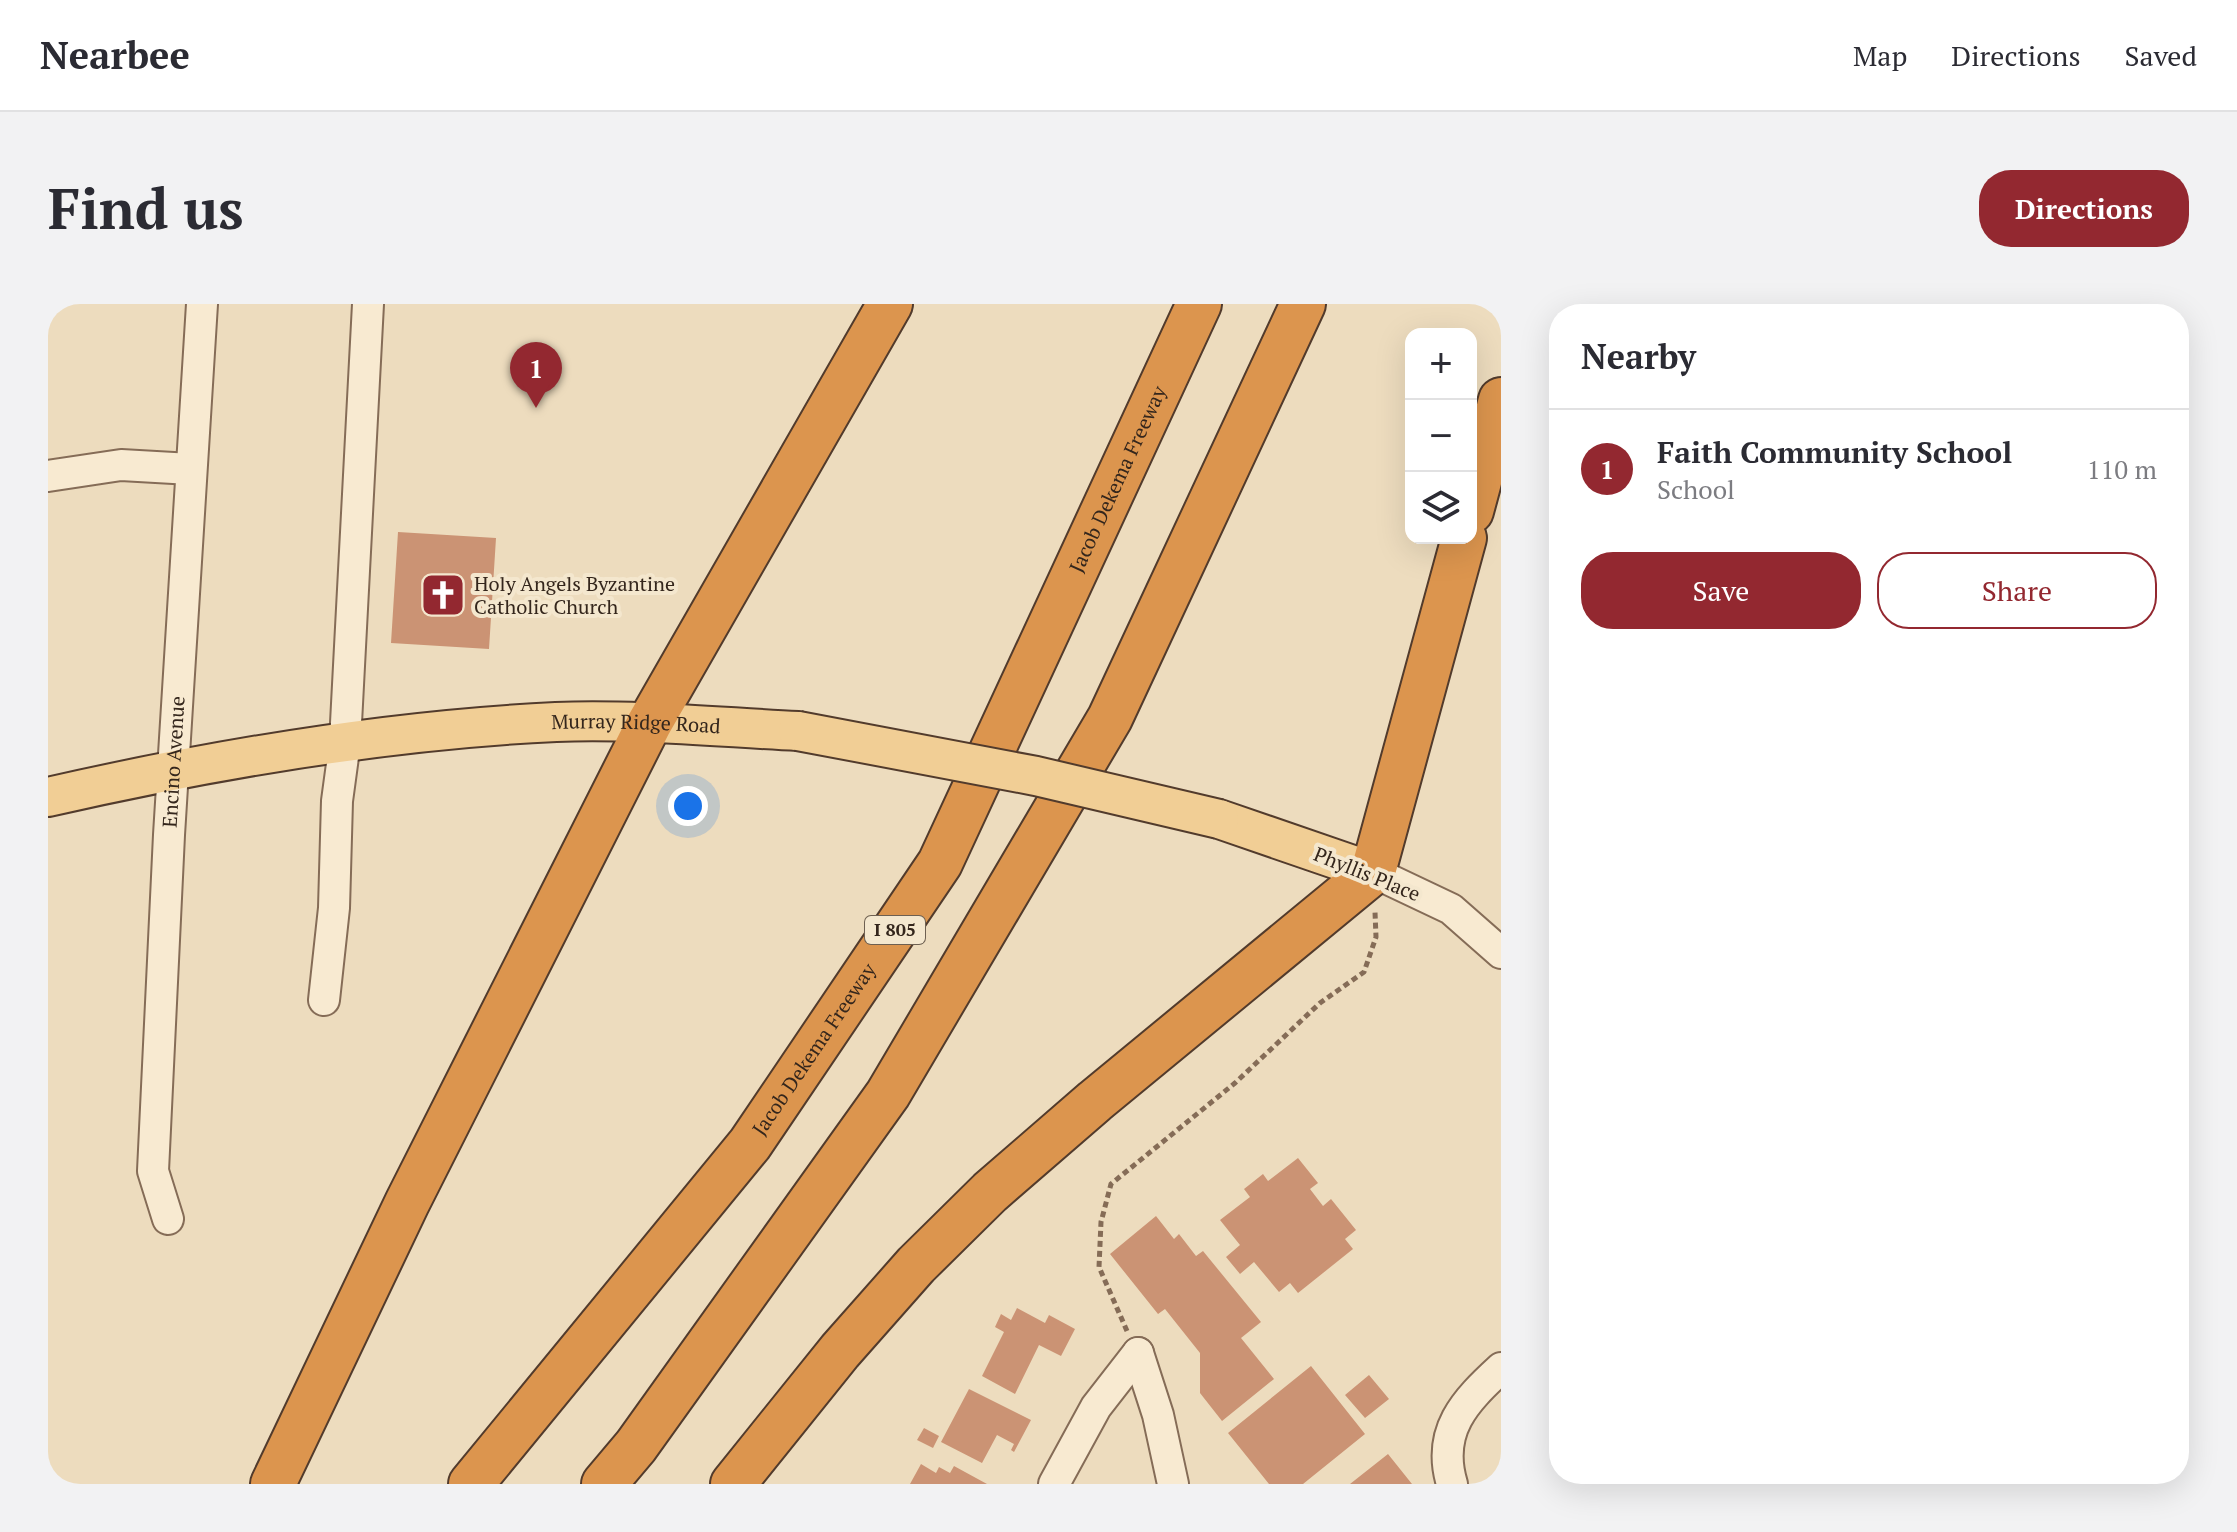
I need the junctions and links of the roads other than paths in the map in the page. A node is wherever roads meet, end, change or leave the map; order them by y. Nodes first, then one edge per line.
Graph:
1 (202, 304) edge
2 (368, 304) edge
3 (890, 304) edge
4 (1199, 304) edge
5 (1303, 304) edge
6 (1501, 400) edge
7 (191, 469) junction
8 (48, 476) edge
9 (1477, 489) edge
10 (1462, 544) edge
11 (649, 724) junction
12 (345, 742) junction
13 (173, 769) junction
14 (48, 797) edge
15 (1219, 819) joint
16 (1373, 872) junction
17 (1501, 953) edge
18 (324, 1000) dead end
19 (168, 1219) dead end
20 (1501, 1368) edge
21 (273, 1484) edge
22 (471, 1484) edge
23 (604, 1484) edge
24 (733, 1484) edge
25 (1054, 1484) edge
26 (1173, 1484) edge
27 (1452, 1484) edge

1 - 7 street, Encino Avenue
2 - 12 street
3 - 11 highway
4 - 22 highway, Jacob Dekema Freeway / I 805
5 - 23 highway
6 - 9 highway
7 - 8 street
7 - 13 street, Encino Avenue
10 - 16 highway
11 - 12 main road, Murray Ridge Road
11 - 15 main road, Murray Ridge Road, bridge
11 - 21 highway
12 - 13 main road, Murray Ridge Road
12 - 18 street
13 - 14 main road, Murray Ridge Road
13 - 19 street, Encino Avenue
15 - 16 main road, Phyllis Place
16 - 17 street, Phyllis Place
16 - 24 highway
20 - 27 street
25 - 26 street

